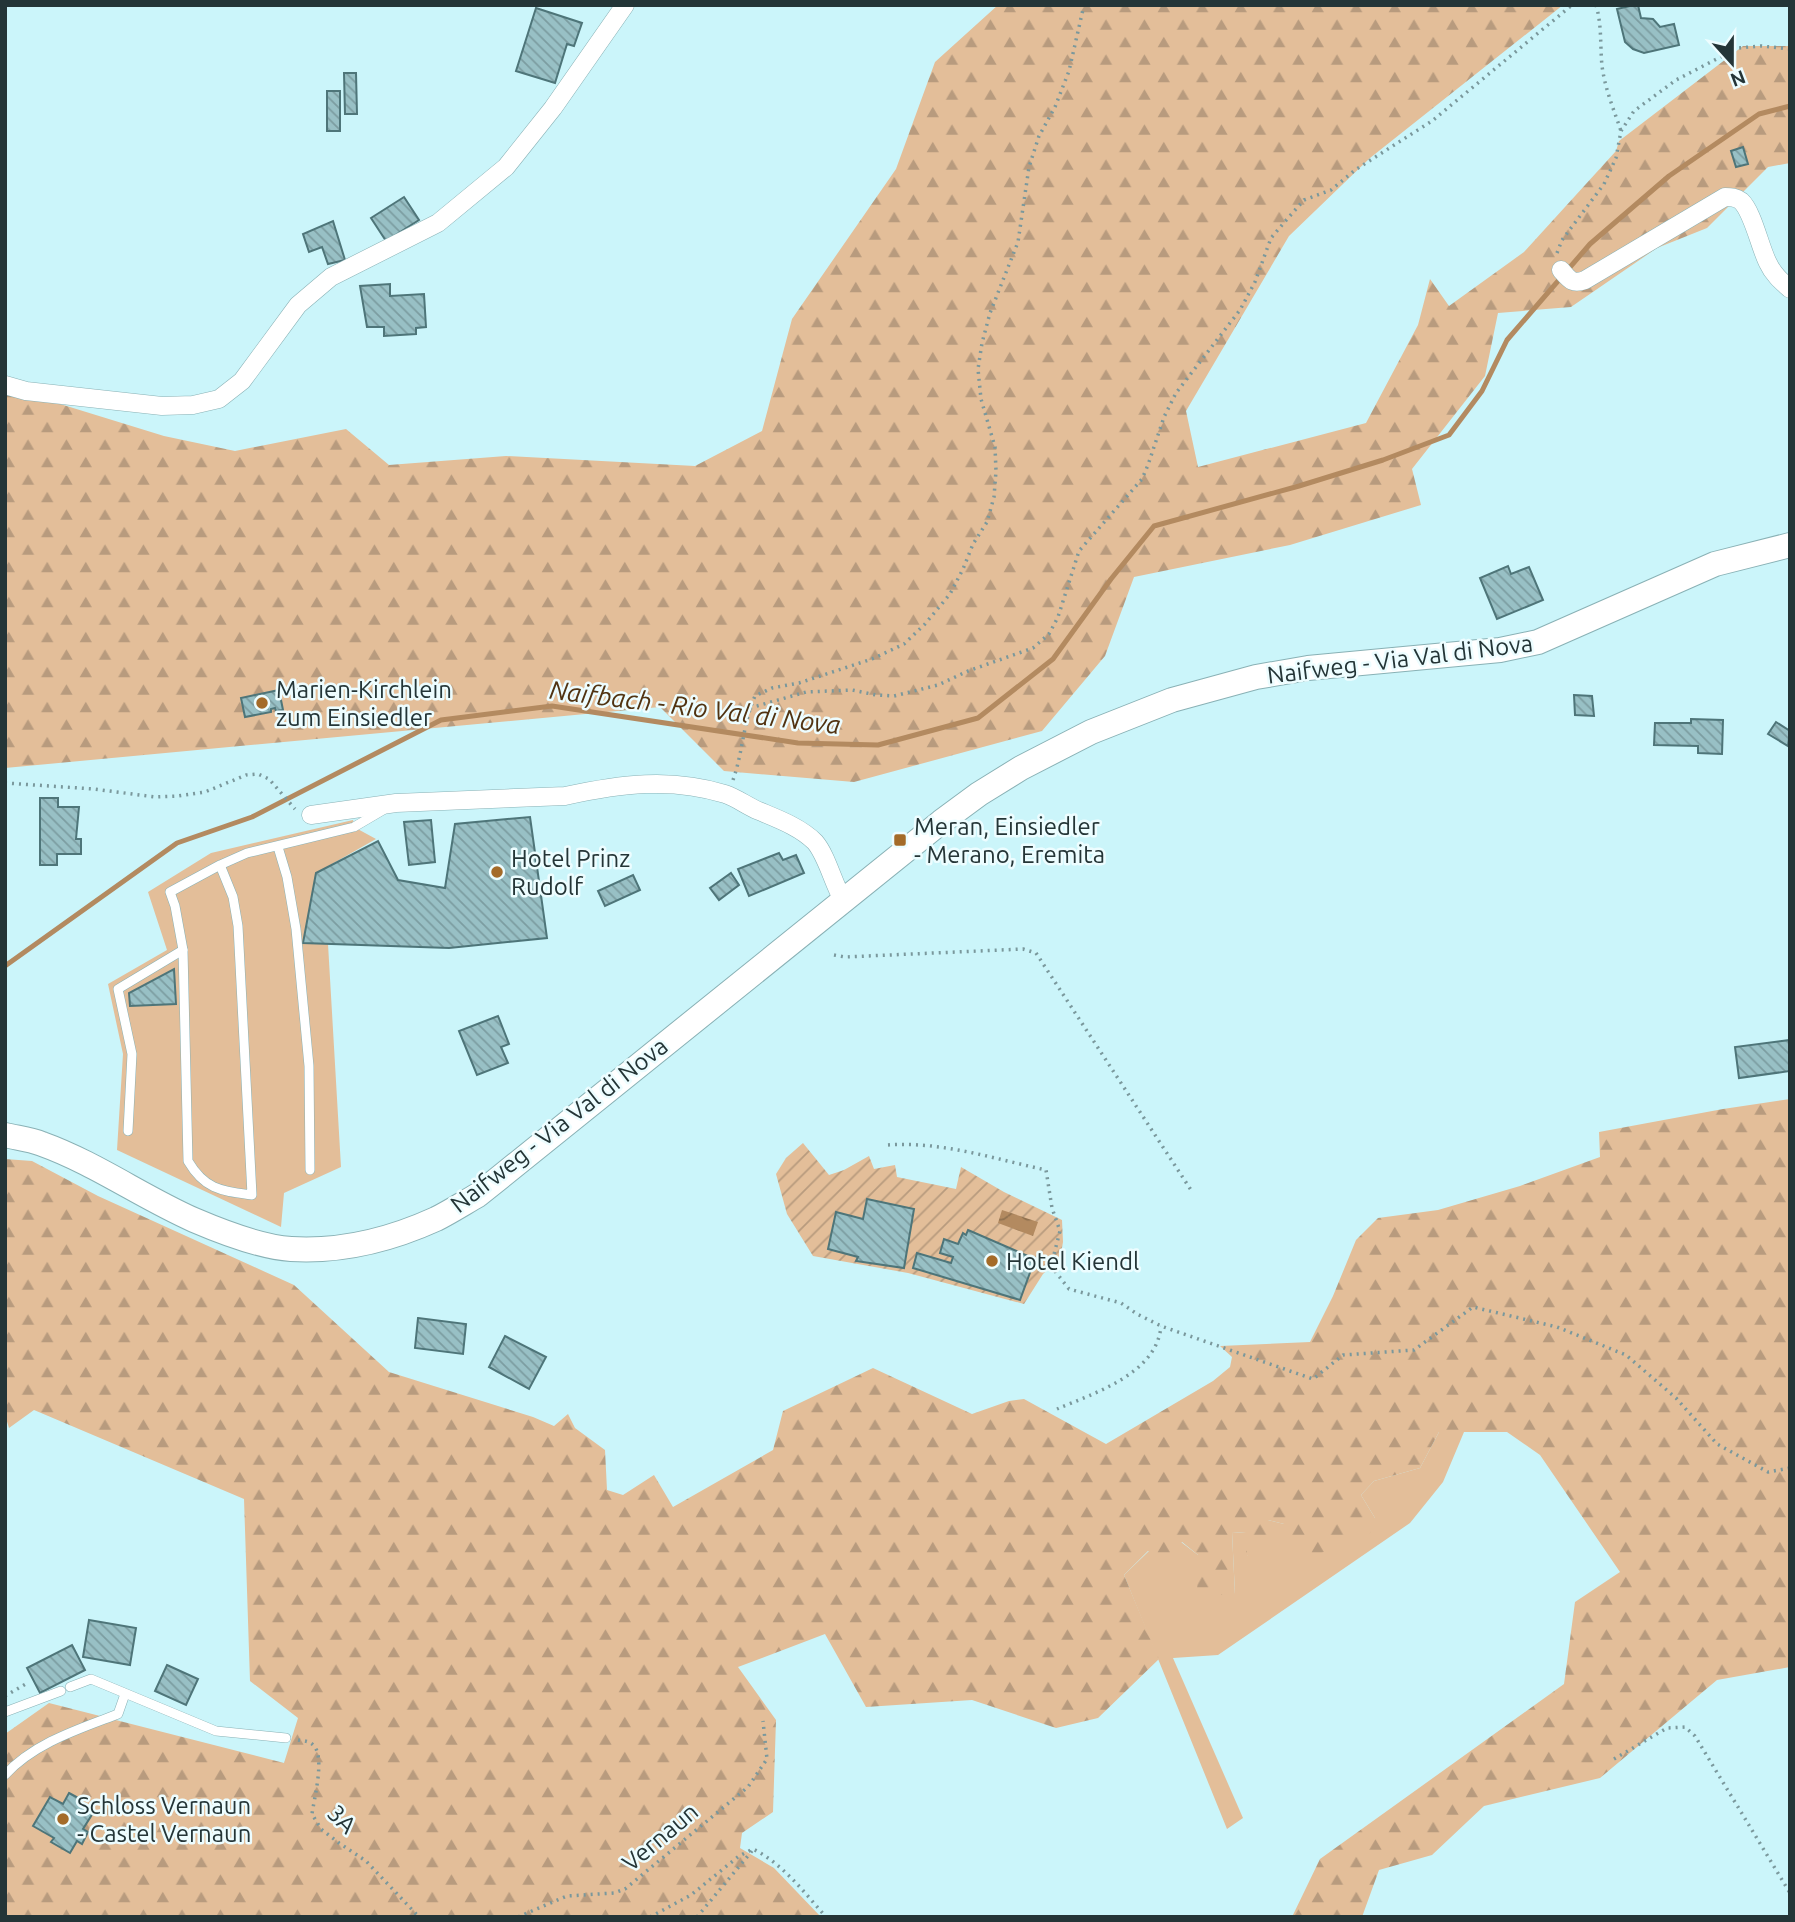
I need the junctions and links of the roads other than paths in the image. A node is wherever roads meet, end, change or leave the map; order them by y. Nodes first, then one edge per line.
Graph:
1 (625, 5) edge
2 (1565, 275) road end
3 (1790, 289) edge
4 (5, 385) edge
5 (1790, 545) edge
6 (396, 803) junction
7 (303, 812) road end
8 (278, 847) junction
9 (220, 865) junction
10 (843, 900) junction
11 (183, 950) junction
12 (128, 1131) dead end
13 (5, 1135) edge
14 (310, 1170) dead end
15 (125, 1694) junction
16 (5, 1712) edge
17 (285, 1738) road end
18 (5, 1775) edge

1 - 4 street
2 - 3 street
5 - 10 main road, Naifweg - Via Val di Nova
6 - 7 street
6 - 8 lane
6 - 10 street
8 - 9 lane
8 - 14 lane
9 - 11 lane
9 - 11 lane
10 - 13 main road, Naifweg - Via Val di Nova
11 - 12 lane
15 - 16 lane
15 - 17 lane
15 - 18 lane

